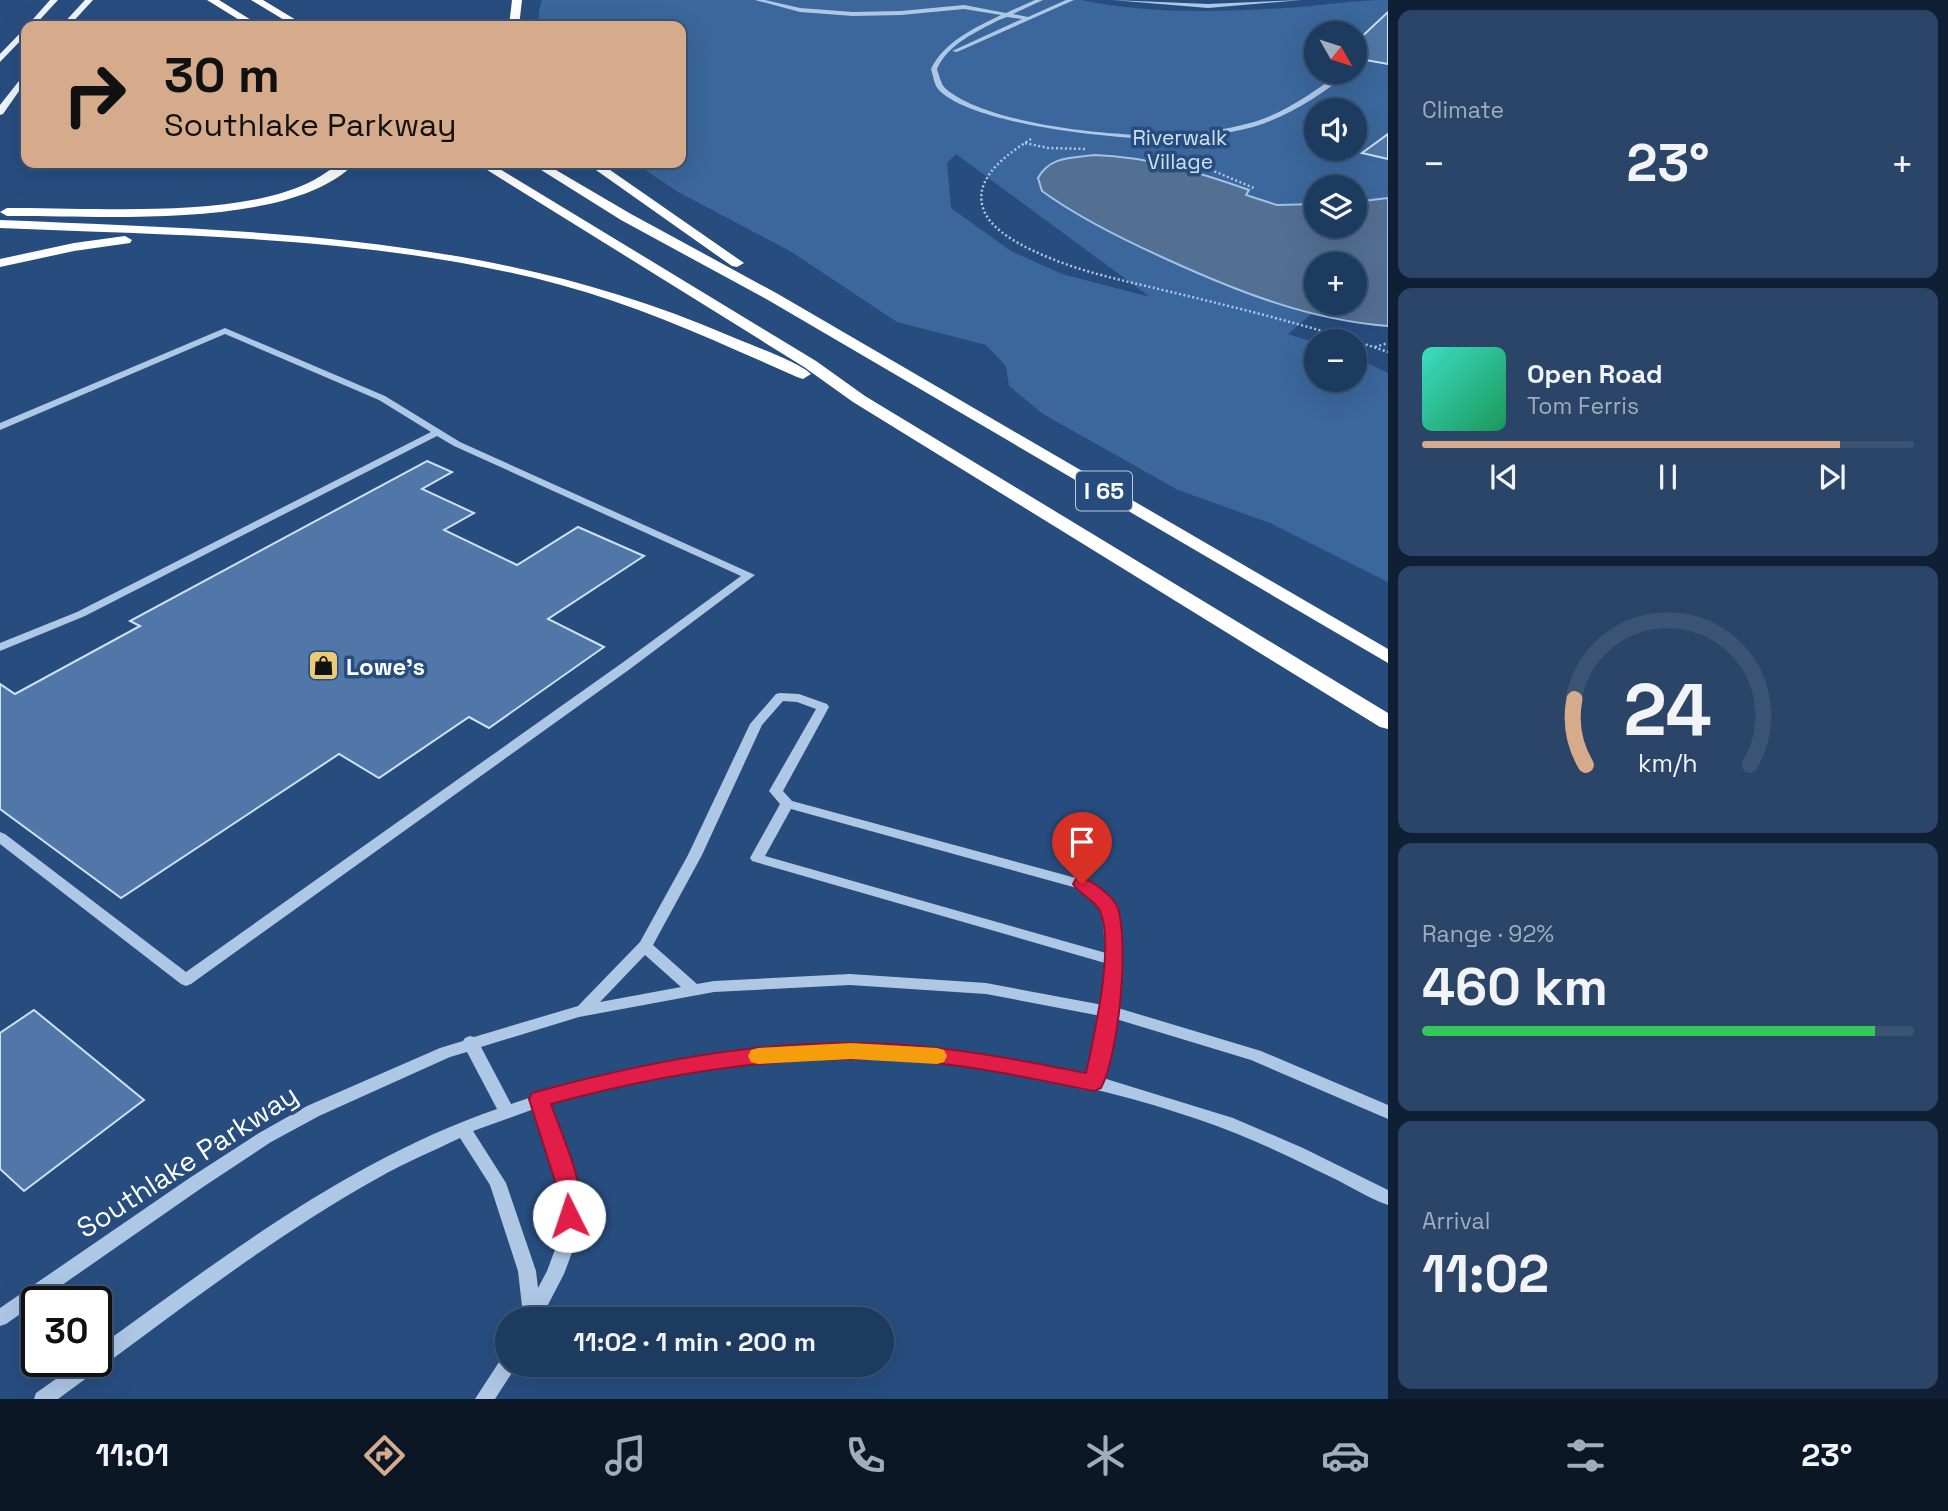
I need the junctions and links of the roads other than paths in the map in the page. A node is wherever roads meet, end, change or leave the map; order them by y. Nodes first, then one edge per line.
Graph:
1 (54, 0) edge
2 (89, 0) edge
3 (212, 0) edge
4 (256, 0) edge
5 (517, 0) edge
6 (758, 0) edge
7 (1040, 0) edge
8 (1071, 0) edge
9 (1115, 0) edge
10 (1254, 0) edge
11 (1298, 0) edge
12 (1263, 4) junction
13 (1007, 15) junction
14 (1030, 19) junction
15 (35, 21) edge
16 (70, 21) edge
17 (248, 21) edge
18 (293, 21) edge
19 (515, 21) edge
20 (21, 36) edge
21 (0, 59) edge
22 (939, 60) junction
23 (21, 82) edge
24 (1326, 84) edge
25 (0, 112) edge
26 (340, 168) edge
27 (490, 168) edge
28 (545, 168) edge
29 (599, 168) edge
30 (0, 206) edge
31 (39, 211) junction
32 (0, 212) edge
33 (0, 224) edge
34 (194, 234) junction
35 (0, 263) edge
36 (820, 325) junction
37 (859, 399) junction
38 (0, 427) edge
39 (438, 432) junction
40 (0, 646) edge
41 (1388, 657) edge
42 (1388, 722) edge
43 (787, 804) junction
44 (0, 837) edge
45 (645, 946) junction
46 (1113, 960) junction
47 (692, 989) junction
48 (584, 1008) junction
49 (1110, 1010) junction
50 (470, 1042) junction
51 (1094, 1083) junction
52 (539, 1099) junction
53 (506, 1112) junction
54 (1388, 1112) edge
55 (463, 1129) junction
56 (1388, 1198) edge
57 (530, 1307) edge
58 (537, 1307) edge
59 (0, 1318) edge
60 (112, 1349) edge
61 (73, 1377) edge
62 (500, 1377) edge
63 (43, 1399) edge
64 (484, 1399) edge

1 - 15 main road
2 - 16 main road
3 - 17 highway
4 - 18 highway
5 - 19 highway
6 - 13 street
7 - 13 street
8 - 14 street
9 - 12 street
10 - 12 street
11 - 12 street
13 - 14 street
13 - 22 street
14 - 22 street
20 - 21 main road
22 - 24 street
23 - 25 main road
26 - 31 highway
27 - 37 highway, I 65
28 - 36 highway, I 65
29 - 36 highway
30 - 31 highway
31 - 32 highway
33 - 34 highway
34 - 35 highway
34 - 37 highway
36 - 41 highway, I 65
37 - 42 highway, I 65
38 - 39 street
39 - 40 street
39 - 44 street
43 - 45 street
43 - 46 street
43 - 46 street
45 - 47 street
45 - 48 street
46 - 49 street
47 - 48 street, Southlake Parkway
47 - 49 street, Southlake Parkway
48 - 50 street, Southlake Parkway
49 - 51 street
49 - 54 street, Southlake Parkway
50 - 53 street
50 - 59 street, Southlake Parkway
51 - 52 street
51 - 56 street
52 - 53 street
52 - 58 street
53 - 55 street
55 - 57 street
55 - 60 street
61 - 63 street
62 - 64 street

